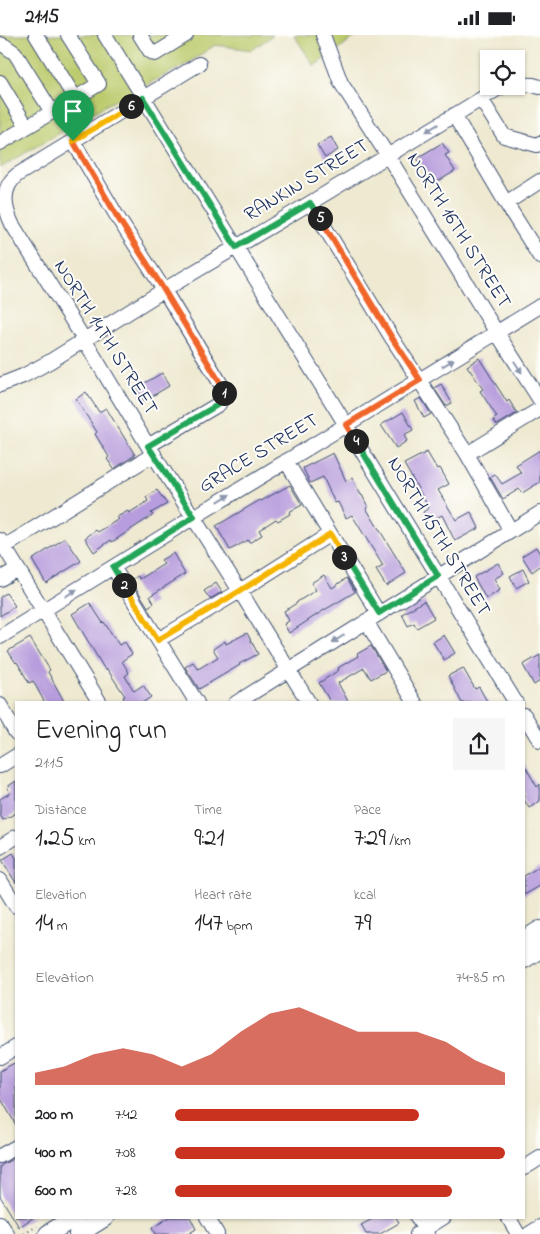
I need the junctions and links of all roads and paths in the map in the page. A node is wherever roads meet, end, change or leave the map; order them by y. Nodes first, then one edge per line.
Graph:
1 (36, 35) edge
2 (68, 35) edge
3 (105, 35) edge
4 (140, 35) edge
5 (186, 35) edge
6 (323, 35) edge
7 (169, 39) edge
8 (5, 41) edge
9 (199, 64) dead end
10 (0, 82) edge
11 (488, 95) edge
12 (75, 98) junction
13 (143, 98) junction
14 (481, 99) junction
15 (52, 112) junction
16 (454, 115) junction
17 (27, 127) junction
18 (73, 141) junction
19 (1, 142) edge
20 (540, 143) edge
21 (388, 156) junction
22 (540, 181) edge
23 (310, 203) junction
24 (506, 203) junction
25 (236, 247) junction
26 (540, 257) edge
27 (164, 290) junction
28 (540, 306) edge
29 (497, 333) junction
30 (85, 341) junction
31 (420, 380) junction
32 (0, 385) edge
33 (540, 400) edge
34 (540, 409) edge
35 (346, 425) junction
36 (151, 450) junction
37 (467, 455) junction
38 (286, 461) junction
39 (540, 513) edge
40 (194, 517) junction
41 (510, 531) junction
42 (330, 534) junction
43 (2, 544) edge
44 (113, 567) junction
45 (17, 569) junction
46 (438, 576) junction
47 (0, 579) edge
48 (240, 591) junction
49 (43, 610) junction
50 (379, 613) junction
51 (366, 621) junction
52 (0, 637) edge
53 (158, 640) junction
54 (288, 670) junction
55 (99, 701) edge
56 (196, 701) edge
57 (239, 701) edge
58 (308, 701) edge
59 (412, 701) edge
60 (515, 701) edge
61 (0, 705) edge
62 (525, 716) edge
63 (532, 727) edge
64 (15, 731) edge
65 (540, 741) edge
66 (15, 757) edge
67 (0, 766) edge
68 (15, 838) edge
69 (0, 847) edge
70 (0, 880) edge
71 (15, 904) edge
72 (540, 930) edge
73 (525, 939) edge
74 (540, 949) edge
75 (525, 958) edge
76 (15, 1048) edge
77 (0, 1057) edge
78 (15, 1148) edge
79 (0, 1156) edge
80 (540, 1158) edge
81 (525, 1167) edge
82 (72, 1219) edge
83 (102, 1219) edge
84 (208, 1219) edge
85 (417, 1219) edge
86 (441, 1219) edge
87 (509, 1219) edge
88 (0, 1223) edge
89 (540, 1227) edge
90 (423, 1233) edge
91 (7, 1234) edge
92 (48, 1234) edge
93 (78, 1234) edge
94 (217, 1234) edge
95 (518, 1234) edge
96 (529, 1234) edge

1 - 12 street
2 - 12 street
3 - 13 street, NORTH 15TH STREET
4 - 7 street
5 - 7 street
6 - 21 street, NORTH 16TH STREET
8 - 15 street
9 - 13 street
10 - 17 street
11 - 14 street, RANKIN STREET
12 - 15 street
13 - 18 street
13 - 25 street, NORTH 15TH STREET
14 - 16 street, RANKIN STREET
14 - 20 street
15 - 17 street
16 -> 21 street, RANKIN STREET
16 - 24 street
17 - 19 street
18 - 27 street
18 - 30 street, NORTH 14TH STREET
21 - 23 street, RANKIN STREET
21 - 29 street, NORTH 16TH STREET
22 - 24 street
23 - 25 street, RANKIN STREET
23 - 31 street
24 - 26 street
25 - 27 street, RANKIN STREET
25 - 35 street, NORTH 15TH STREET
27 - 30 street, RANKIN STREET
27 - 36 street
28 - 29 street, GRACE STREET
31 -> 29 street, GRACE STREET
29 -> 33 street, NORTH 16TH STREET
30 - 32 street, RANKIN STREET
30 - 36 street, NORTH 14TH STREET
31 - 35 street, GRACE STREET
31 - 37 street
34 - 37 street
35 - 38 street, GRACE STREET
35 - 46 street, NORTH 15TH STREET
36 - 40 street, NORTH 14TH STREET
36 - 43 street
37 - 41 street
40 -> 38 street, GRACE STREET
38 - 42 street
39 - 41 street
40 - 44 street, GRACE STREET
40 - 48 street, NORTH 14TH STREET
41 - 46 street
42 - 48 street
42 - 50 street
43 - 45 street
49 -> 44 street, GRACE STREET
44 - 53 street
45 - 47 street
45 - 49 street
46 - 50 street
46 - 60 street, NORTH 15TH STREET
48 - 53 street
48 - 54 street, NORTH 14TH STREET
49 - 52 street, GRACE STREET
49 - 55 street
50 - 51 street
51 -> 54 street
51 - 59 street
53 - 56 street
54 - 57 street
54 - 58 street, NORTH 14TH STREET
61 - 64 street
62 - 63 street
63 - 65 street
66 - 67 street
68 - 69 street
70 - 71 street
72 - 73 main road
74 - 75 main road
76 - 77 street
78 - 79 street
80 - 81 street
82 - 92 main road
83 - 93 main road
84 - 94 street
85 - 90 street
86 - 90 street
87 - 95 street
88 - 91 street
89 - 96 street

